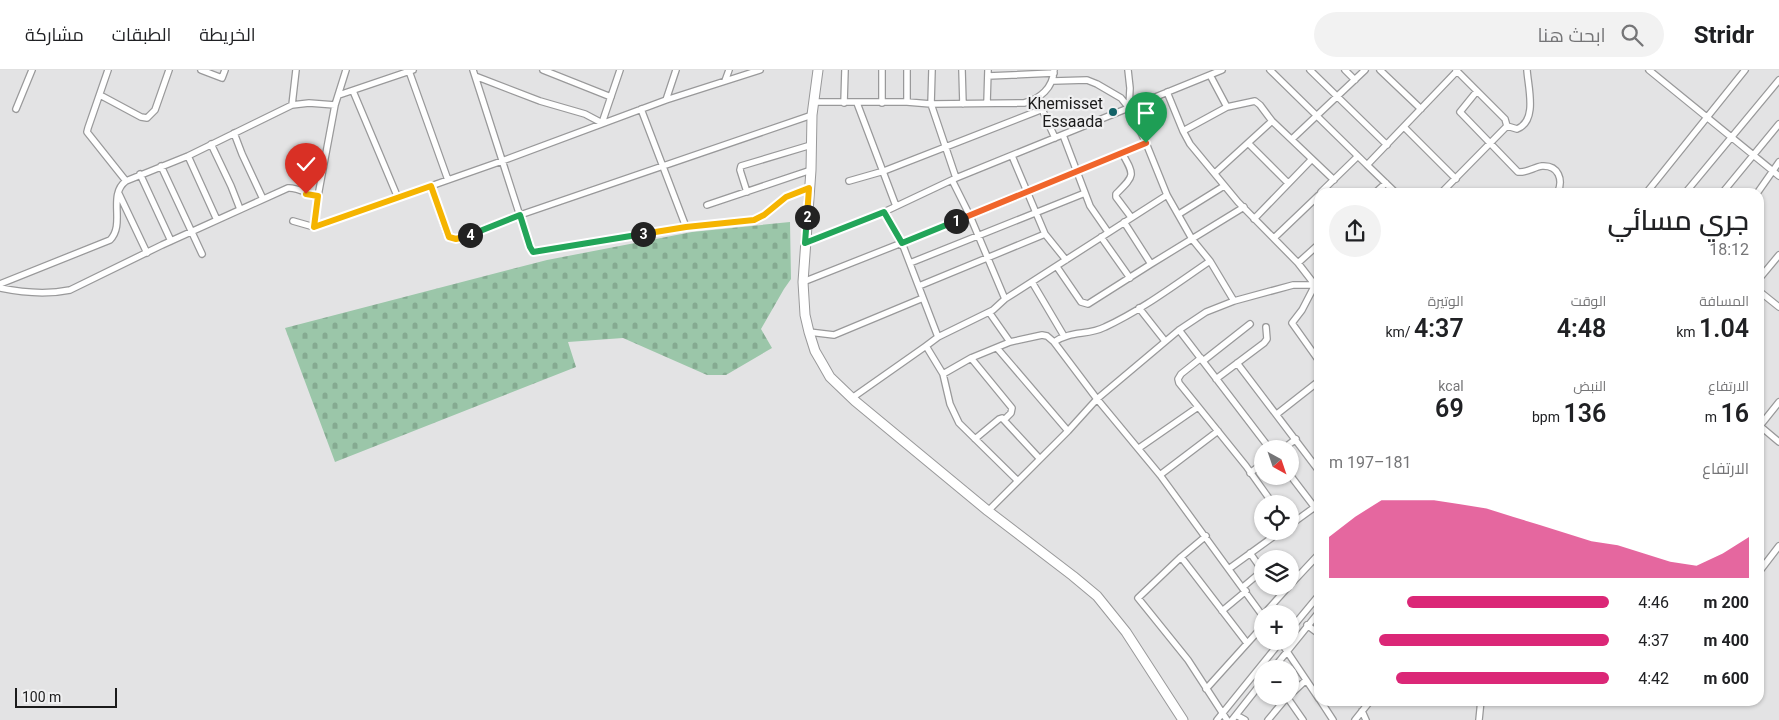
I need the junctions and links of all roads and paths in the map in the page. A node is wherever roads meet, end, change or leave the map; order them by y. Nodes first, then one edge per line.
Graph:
1 (32, 70) edge
2 (108, 70) edge
3 (170, 70) edge
4 (200, 70) edge
5 (225, 70) edge
6 (296, 70) edge
7 (346, 70) edge
8 (544, 70) edge
9 (620, 70) edge
10 (676, 70) edge
11 (729, 70) edge
12 (760, 70) edge
13 (818, 70) edge
14 (845, 70) edge
15 (882, 70) edge
16 (907, 70) edge
17 (932, 70) edge
18 (962, 70) edge
19 (1128, 70) edge
20 (1222, 70) edge
21 (1270, 70) edge
22 (1310, 70) edge
23 (1345, 70) edge
24 (1365, 70) edge
25 (1380, 70) edge
26 (1527, 70) edge
27 (1649, 70) edge
28 (1745, 70) edge
29 (411, 71) edge
30 (1456, 71) edge
31 (1054, 72) edge
32 (474, 73) edge
33 (988, 73) edge
34 (1210, 75) junction
35 (1354, 80) junction
36 (1779, 80) edge
37 (725, 81) junction
38 (1053, 81) junction
39 (353, 91) junction
40 (1477, 91) junction
41 (1167, 92) junction
42 (100, 95) junction
43 (339, 95) junction
44 (611, 97) junction
45 (1337, 97) junction
46 (1037, 98) junction
47 (666, 100) junction
48 (814, 102) junction
49 (907, 102) junction
50 (844, 103) junction
51 (857, 103) junction
52 (882, 103) junction
53 (987, 103) junction
54 (931, 104) junction
55 (963, 104) junction
56 (292, 105) junction
57 (335, 106) junction
58 (1129, 108) junction
59 (1227, 108) junction
60 (16, 109) dead end
61 (641, 109) junction
62 (1043, 109) junction
63 (1421, 109) junction
64 (812, 115) junction
65 (1316, 116) junction
66 (1707, 117) junction
67 (1272, 121) junction
68 (602, 123) junction
69 (1779, 124) edge
70 (1404, 126) junction
71 (1507, 126) junction
72 (1183, 131) junction
73 (234, 133) junction
74 (1064, 135) junction
75 (1731, 137) junction
76 (1055, 138) junction
77 (1292, 139) junction
78 (1146, 143) junction
79 (1248, 143) junction
80 (211, 144) junction
81 (811, 145) junction
82 (1387, 145) junction
83 (1490, 145) junction
84 (945, 146) junction
85 (1122, 153) junction
86 (188, 156) junction
87 (1012, 156) junction
88 (1754, 156) junction
89 (1357, 157) junction
90 (1312, 159) junction
91 (502, 161) junction
92 (1779, 162) edge
93 (1367, 165) junction
94 (161, 166) junction
95 (662, 167) junction
96 (811, 170) junction
97 (1076, 170) junction
98 (1773, 171) junction
99 (884, 172) junction
100 (1215, 173) junction
101 (140, 174) junction
102 (1779, 176) edge
103 (954, 179) junction
104 (1456, 179) junction
105 (126, 180) junction
106 (448, 180) junction
107 (1334, 180) junction
108 (849, 181) dead end
109 (1288, 183) junction
110 (1386, 183) junction
111 (431, 186) junction
112 (1224, 186) junction
113 (809, 188) junction
114 (1326, 188) edge
115 (1380, 188) edge
116 (1391, 188) edge
117 (1446, 188) edge
118 (1559, 188) edge
119 (1650, 188) edge
120 (1689, 188) edge
121 (1726, 188) edge
122 (1761, 188) edge
123 (118, 191) junction
124 (747, 192) junction
125 (1026, 192) junction
126 (1085, 193) junction
127 (1167, 195) junction
128 (318, 196) junction
129 (398, 198) junction
130 (263, 199) junction
131 (1314, 200) edge
132 (707, 205) dead end
133 (896, 206) junction
134 (1244, 207) junction
135 (240, 209) junction
136 (884, 212) junction
137 (1035, 213) junction
138 (1179, 214) junction
139 (520, 215) junction
140 (970, 216) junction
141 (1132, 217) junction
142 (1254, 219) junction
143 (217, 220) junction
144 (293, 221) dead end
145 (1124, 222) junction
146 (314, 227) junction
147 (686, 227) junction
148 (192, 232) junction
149 (1108, 232) junction
150 (1045, 234) junction
151 (978, 236) junction
152 (1100, 237) junction
153 (1274, 238) junction
154 (1192, 239) junction
155 (171, 241) junction
156 (805, 243) junction
157 (902, 243) junction
158 (1314, 249) edge
159 (147, 253) junction
160 (202, 254) dead end
161 (1779, 255) edge
162 (988, 259) junction
163 (1066, 260) junction
164 (1210, 261) junction
165 (910, 263) junction
166 (1298, 263) junction
167 (1151, 264) junction
168 (1056, 267) junction
169 (1764, 273) edge
170 (1130, 278) junction
171 (803, 282) junction
172 (1032, 282) junction
173 (1314, 282) edge
174 (0, 284) edge
175 (919, 286) junction
176 (1314, 286) edge
177 (0, 288) edge
178 (1314, 291) edge
179 (1764, 295) edge
180 (923, 298) junction
181 (1005, 299) junction
182 (1234, 301) junction
183 (1779, 307) edge
184 (1139, 308) junction
185 (989, 312) junction
186 (1250, 324) dead end
187 (1266, 327) dead end
188 (1179, 330) junction
189 (809, 332) junction
190 (1064, 336) junction
191 (938, 337) junction
192 (1165, 341) junction
193 (1010, 342) junction
194 (1054, 342) junction
195 (926, 346) junction
196 (996, 348) junction
197 (1314, 354) edge
198 (971, 358) junction
199 (1202, 360) junction
200 (1238, 363) junction
201 (943, 374) junction
202 (1216, 379) junction
203 (1314, 385) edge
204 (852, 398) junction
205 (1097, 399) junction
206 (1779, 402) edge
207 (1198, 407) junction
208 (1277, 414) junction
209 (1004, 420) junction
210 (1764, 420) edge
211 (1764, 430) edge
212 (1068, 431) junction
213 (1218, 431) junction
214 (975, 439) junction
215 (1296, 439) joint
216 (1263, 440) edge
217 (1779, 442) edge
218 (1140, 448) junction
219 (1040, 459) junction
220 (1314, 464) edge
221 (1254, 470) edge
222 (1250, 473) junction
223 (1160, 475) junction
224 (1018, 481) junction
225 (1298, 485) edge
226 (1266, 495) edge
227 (1314, 503) edge
228 (1314, 508) edge
229 (988, 510) junction
230 (1299, 519) edge
231 (1206, 536) junction
232 (1269, 540) edge
233 (1779, 546) edge
234 (1250, 554) junction
235 (1181, 557) junction
236 (1254, 560) edge
237 (1314, 560) edge
238 (1764, 566) edge
239 (1230, 568) junction
240 (1299, 576) edge
241 (1254, 579) edge
242 (1245, 589) junction
243 (1281, 595) edge
244 (1314, 601) edge
245 (1257, 605) edge
246 (1272, 605) edge
247 (1222, 611) junction
248 (1314, 617) edge
249 (1299, 619) edge
250 (1307, 625) junction
251 (1314, 630) edge
252 (1254, 636) edge
253 (1247, 644) junction
254 (1274, 650) edge
255 (1288, 651) junction
256 (1280, 660) edge
257 (1306, 680) junction
258 (1299, 686) edge
259 (1206, 689) junction
260 (1254, 692) edge
261 (1314, 692) edge
262 (1280, 705) edge
263 (1294, 705) edge
264 (1324, 706) edge
265 (1366, 706) edge
266 (1480, 706) edge
267 (1362, 711) junction
268 (1222, 714) junction
269 (1234, 717) edge
270 (1183, 720) edge
271 (1217, 720) edge
272 (1227, 720) edge
273 (1245, 720) edge
274 (1268, 720) edge
275 (1303, 720) edge
276 (1333, 720) edge
277 (1355, 720) edge
278 (1366, 720) edge
279 (1479, 720) edge

1 - 60 street
2 - 42 street
3 - 42 street
4 - 5 street
6 - 56 street
7 - 43 street
8 - 44 street
9 - 44 street
10 - 47 street
11 - 37 street
12 - 37 street
13 - 48 main road
14 - 50 street
15 - 52 street
16 - 49 street
17 - 54 street
18 - 55 street
19 - 58 street
20 - 34 street
21 - 65 street
22 - 45 street
23 - 35 street
24 - 35 street
25 - 63 street
26 - 71 street
27 - 66 street
28 - 66 street
29 - 39 street
29 - 106 street
30 - 40 street
30 - 63 street
31 - 33 street
31 - 38 street
32 - 68 street
32 - 91 street
33 - 53 street
34 - 41 street
34 - 59 street
35 - 45 street
36 - 75 street
37 - 47 street
38 - 46 street
38 - 58 street
39 - 43 street
39 - 129 street
40 - 71 street
40 - 83 street
41 - 58 street
41 - 72 street
42 - 105 street
43 - 57 street
44 - 68 street
45 - 65 street
45 - 82 street
46 - 53 street
46 - 62 street
47 - 61 street
48 - 50 street
48 - 64 main road
49 - 52 street
49 - 54 street
50 - 51 street
51 - 52 street
51 - 99 street
53 - 55 street
54 - 55 street
54 - 84 street
56 - 57 street
56 - 73 street
57 - 128 street
58 - 74 street
58 - 78 street
59 - 67 street
59 - 72 street
61 - 68 street
61 - 95 street
62 - 76 street
62 - 84 street
63 - 70 street
64 - 81 main road
64 - 95 street
65 - 77 street
65 - 89 street
66 - 75 street
66 - 119 street
67 - 77 street
67 - 79 street
68 - 91 street
69 - 88 street
70 - 82 street
70 - 104 street
71 - 83 street
72 - 100 street
73 - 80 street
73 - 130 street
74 - 76 street
74 - 97 street
75 - 88 street
75 - 120 street
76 - 87 street
77 - 90 street
78 - 85 street
78 - 127 street
79 - 100 street
79 - 109 street
80 - 86 street
80 - 135 street
81 - 96 main road
81 - 124 street
82 - 93 street
83 - 104 street
83 - 118 street
84 - 99 street
84 - 103 street
85 - 97 street
85 - 141 street
86 - 94 street
86 - 143 street
87 - 103 street
87 - 125 street
88 - 98 street
88 - 121 street
89 - 93 street
89 - 107 street
90 - 107 street
90 - 109 street
91 - 106 street
91 - 139 street
92 - 98 street
93 - 110 street
94 - 101 street
94 - 148 street
95 - 139 street
95 - 147 street
96 - 113 main road
96 - 124 street
97 - 125 street
97 - 126 street
98 - 102 street
98 - 122 street
99 - 108 street
99 - 133 street
100 - 112 street
101 - 105 street
101 - 155 street
103 - 133 street
103 - 140 street
104 - 117 street
105 - 123 street
106 - 111 street
107 - 114 street
109 - 142 street
110 - 115 street
110 - 116 street
111 - 129 street
111 - 139 street
112 - 134 street
112 - 138 street
113 - 147 street
113 - 156 main road
123 - 159 street
123 - 174 street
124 - 132 street
125 - 137 street
125 - 140 street
126 - 137 street
126 - 149 street
127 - 138 street
127 - 141 street
128 - 130 street
128 - 146 street
129 - 146 street
130 - 135 street
131 - 153 street
133 - 136 street
134 - 142 street
134 - 154 street
135 - 143 street
136 - 156 street
136 - 157 street
137 - 150 street
137 - 151 street
138 - 154 street
139 - 147 street
140 - 151 street
140 - 157 street
141 - 145 street
142 - 153 street
143 - 148 street
144 - 146 street
145 - 149 street
145 - 167 street
148 - 155 street
148 - 160 street
149 - 152 street
150 - 162 street
150 - 163 street
151 - 162 street
151 - 165 street
152 - 163 street
152 - 170 street
153 - 166 street
154 - 164 street
154 - 167 street
155 - 159 street
156 - 171 main road
157 - 165 street
157 - 171 street
158 - 166 street
159 - 177 street
161 - 169 street
162 - 175 street
162 - 181 street
163 - 168 street
164 - 182 street
164 - 184 street
165 - 175 street
166 - 173 street
167 - 170 street
168 - 170 street
168 - 172 street
171 - 189 main road
172 - 181 street
172 - 190 street
175 - 180 street
176 - 182 street
178 - 197 street
179 - 183 street
180 - 189 street
180 - 191 street
181 - 185 street
182 - 188 street
184 - 190 street
184 - 192 street
185 - 191 street
185 - 193 street
186 - 199 street
187 - 200 street
188 - 192 street
188 - 199 street
189 - 204 main road
190 - 194 street
191 - 195 street
192 - 205 street
193 - 194 street
193 - 196 street
194 - 205 street
195 - 201 street
195 - 204 street
196 - 198 street
196 - 212 street
198 - 201 street
198 - 209 street
199 - 202 street
199 - 207 street
200 - 202 street
200 - 208 street
201 - 214 street
202 - 216 street
203 - 208 street
204 - 229 main road
205 - 212 street
205 - 218 street
206 - 210 street
207 - 213 street
207 - 218 street
208 - 215 street
209 - 214 street
209 - 219 street
211 - 217 street
212 - 219 street
213 - 222 street
213 - 223 street
214 - 224 street
215 - 220 street
218 - 223 street
219 - 224 street
221 - 222 street
222 - 226 street
223 - 231 street
224 - 229 street
225 - 227 street
228 - 230 street
229 - 270 main road
231 - 235 street
231 - 239 street
232 - 234 street
233 - 238 street
234 - 236 street
234 - 239 street
235 - 247 street
235 - 259 street
237 - 240 street
239 - 242 street
241 - 242 street
242 - 245 street
242 - 247 street
243 - 246 street
244 - 249 street
247 - 253 street
248 - 250 street
250 - 251 street
250 - 255 street
252 - 253 street
253 - 259 street
254 - 268 street
255 - 256 street
255 - 257 street
257 - 258 street
257 - 261 street
259 - 268 street
260 - 269 street
262 - 274 street
263 - 275 street
264 - 276 street
265 - 267 street
266 - 279 street
267 - 277 street
267 - 278 street
268 - 271 street
268 - 272 street
269 - 273 street

